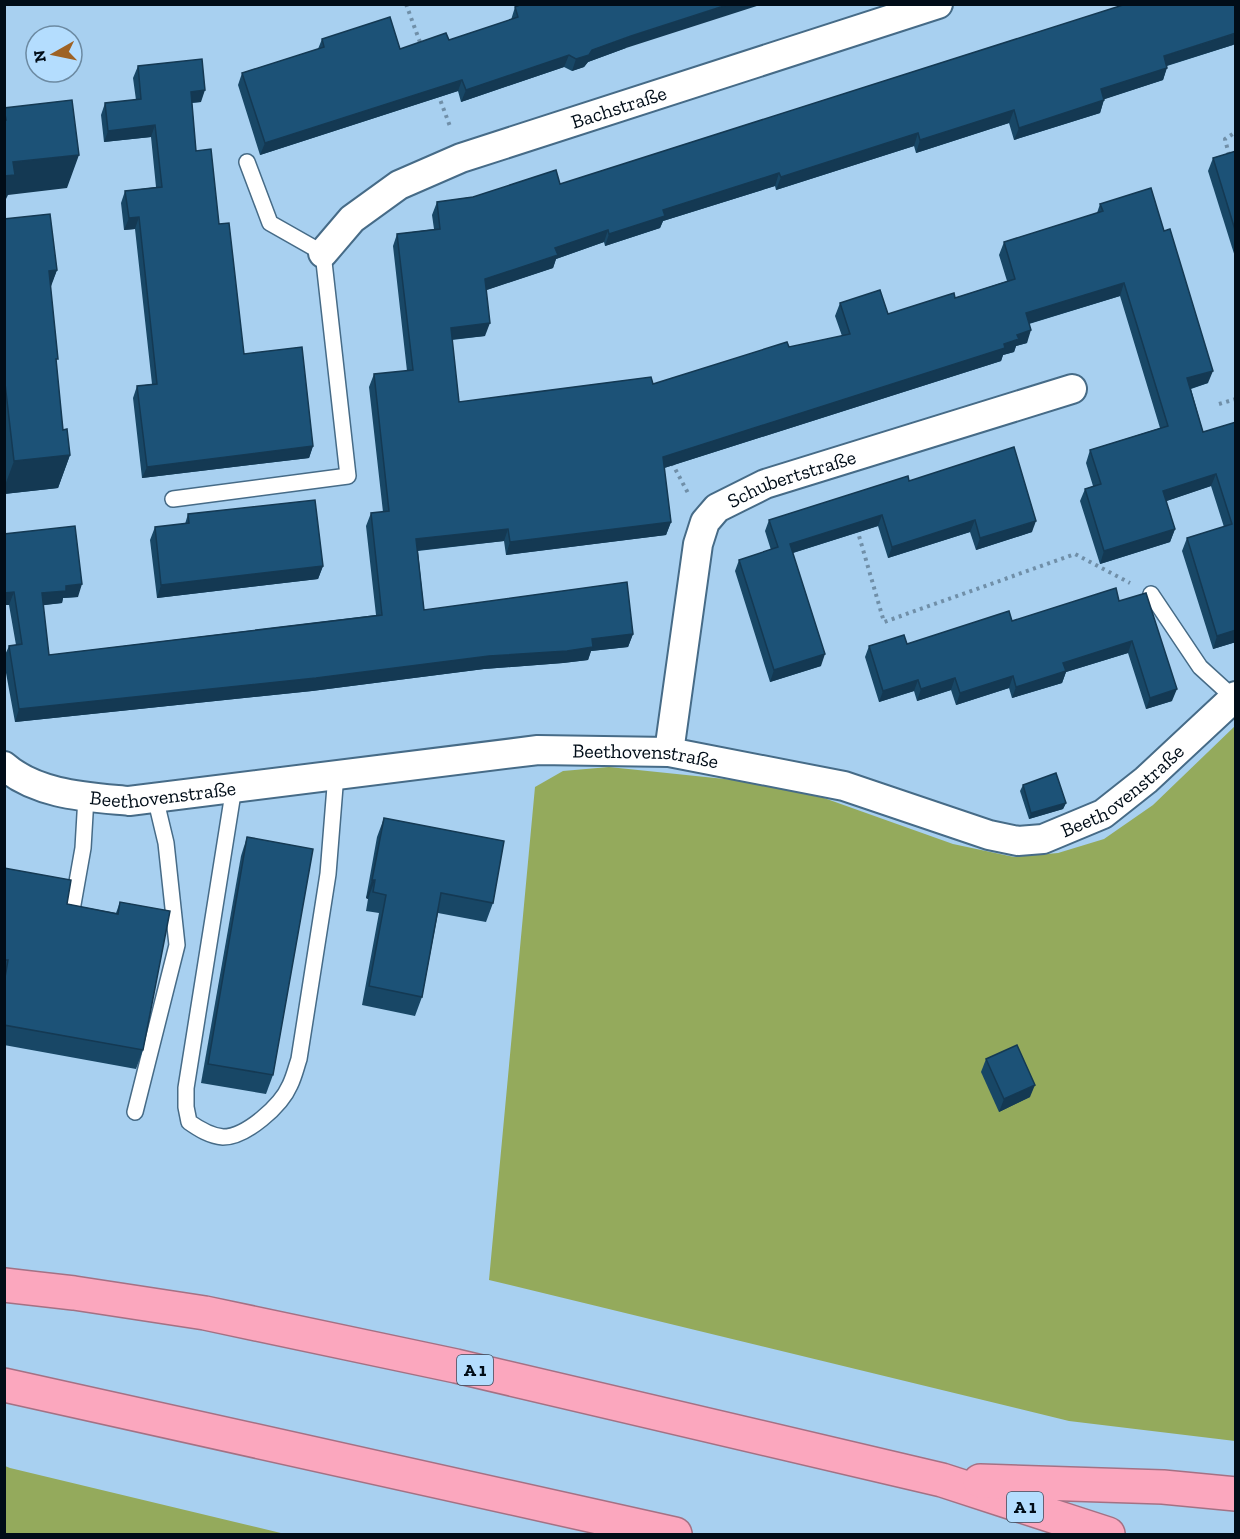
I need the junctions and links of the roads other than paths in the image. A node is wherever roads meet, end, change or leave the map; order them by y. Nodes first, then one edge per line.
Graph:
1 (938, 4) edge
2 (247, 162) dead end
3 (323, 253) junction
4 (1072, 389) dead end
5 (172, 499) dead end
6 (1151, 594) road end
7 (1235, 697) edge
8 (669, 752) junction
9 (4, 766) edge
10 (336, 774) junction
11 (234, 787) junction
12 (86, 797) junction
13 (155, 797) junction
14 (72, 910) edge
15 (135, 1112) dead end
16 (4, 1285) edge
17 (4, 1385) edge
18 (942, 1480) junction
19 (1236, 1494) edge
20 (675, 1534) edge
21 (1108, 1534) edge

1 - 3 street, Bachstraße
2 - 3 lane
3 - 5 lane
4 - 8 street, Schubertstraße
6 - 7 lane
7 - 8 street, Beethovenstraße
8 - 10 street, Beethovenstraße
9 - 12 street, Beethovenstraße
10 - 11 street, Beethovenstraße
10 - 11 lane
11 - 13 street, Beethovenstraße
12 - 13 street, Beethovenstraße
12 - 14 lane
13 - 15 lane
16 - 18 highway, A 1
17 - 20 highway
18 - 19 highway
18 - 21 highway, A 1

